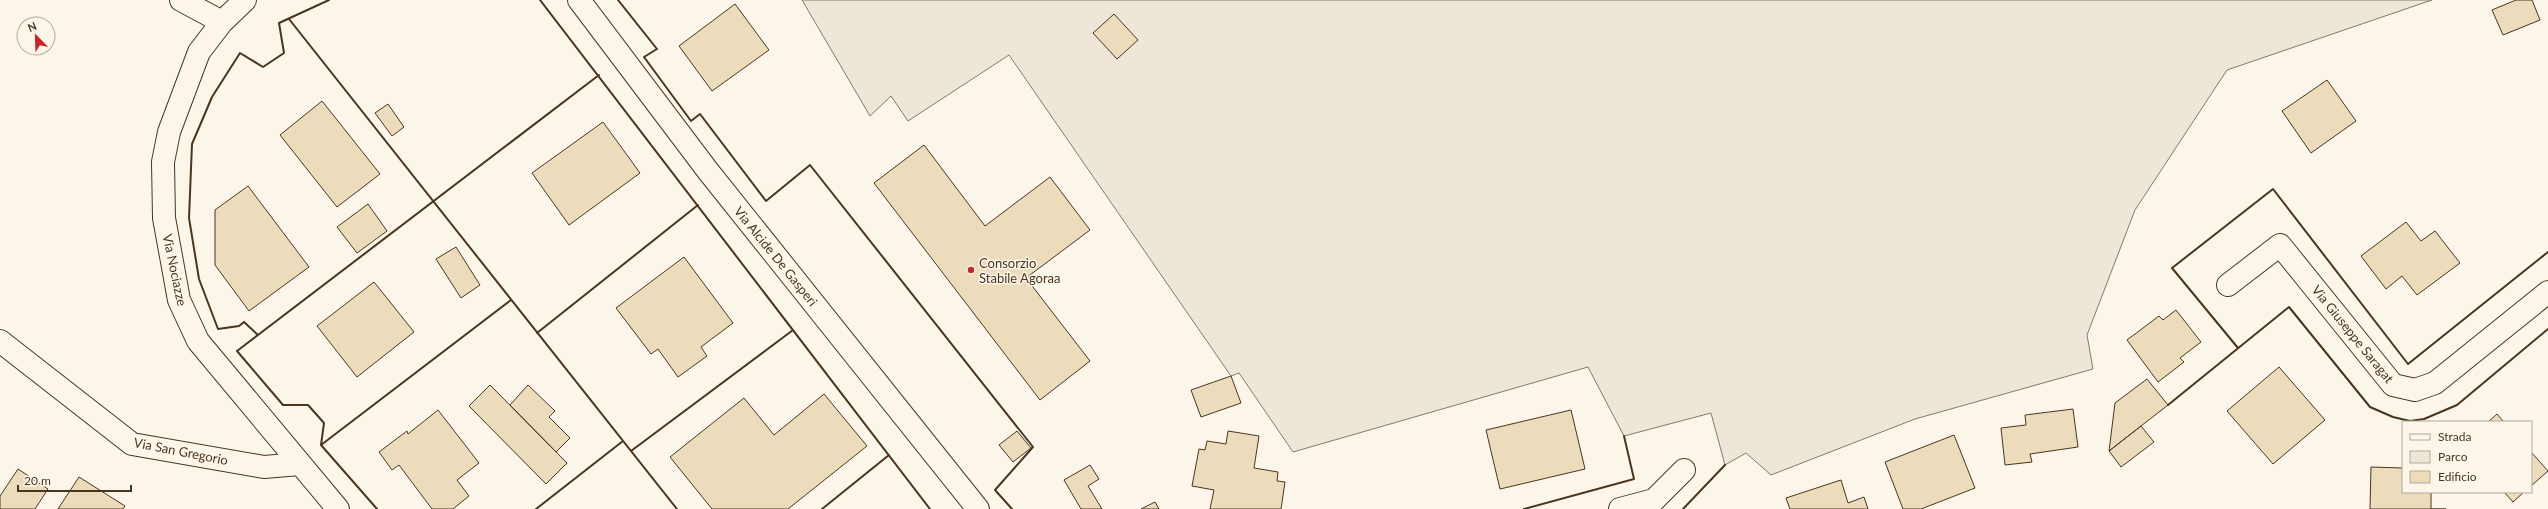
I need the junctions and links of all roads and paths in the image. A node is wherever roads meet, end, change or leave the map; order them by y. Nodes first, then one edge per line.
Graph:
1 (181, 0) edge
2 (245, 0) edge
3 (579, 0) edge
4 (222, 22) junction
5 (2228, 285) dead end
6 (2548, 292) edge
7 (0, 342) edge
8 (300, 464) junction
9 (1684, 470) dead end
10 (338, 509) edge
11 (978, 509) edge
12 (1620, 509) edge

1 - 4 street
2 - 4 street, Via Nociazze
3 - 11 street, Via Alcide De Gasperi
4 - 8 street, Via Nociazze
5 - 6 street, Via Giuseppe Saragat
7 - 8 street, Via San Gregorio
8 - 10 street, Via Nociazze
9 - 12 street

